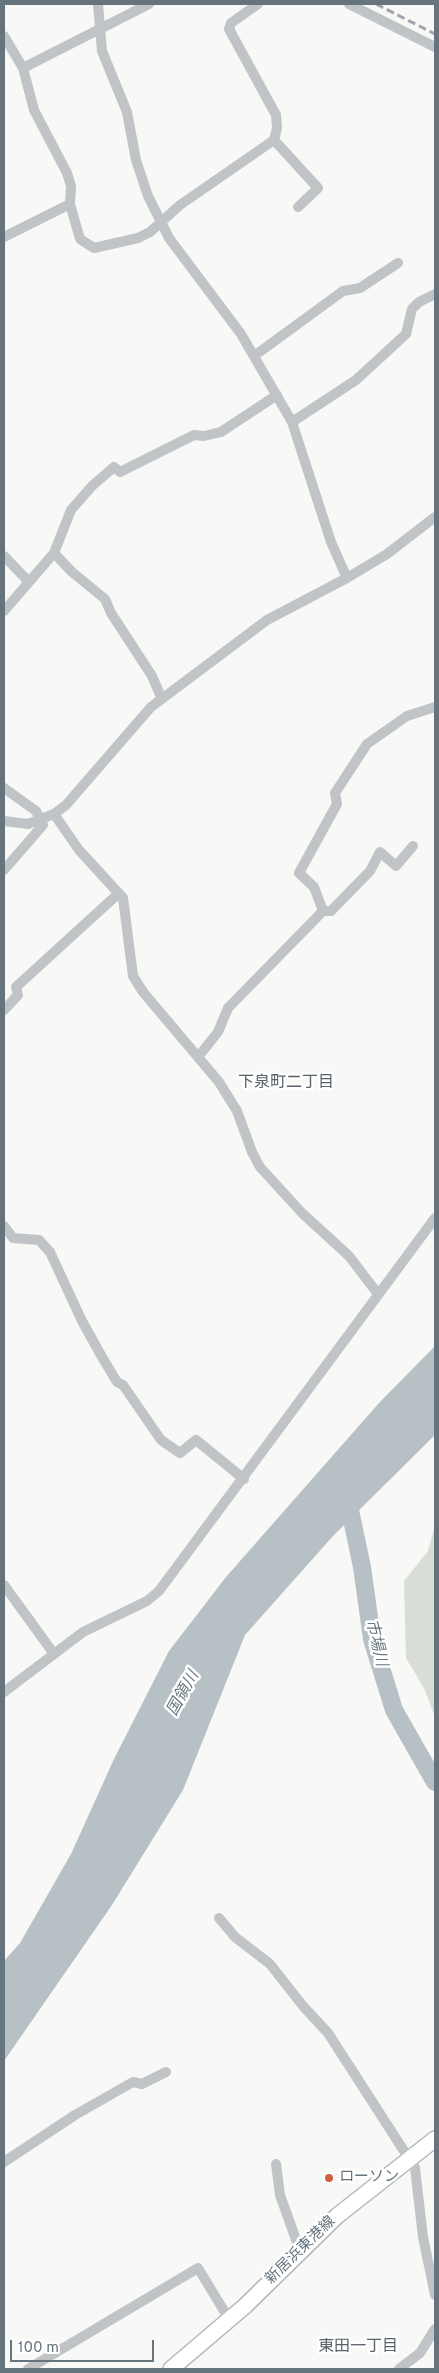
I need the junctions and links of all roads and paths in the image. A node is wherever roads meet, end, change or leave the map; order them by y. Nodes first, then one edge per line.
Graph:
1 (98, 4) edge
2 (149, 4) edge
3 (258, 4) edge
4 (350, 4) edge
5 (99, 30) junction
6 (4, 36) edge
7 (435, 47) edge
8 (23, 68) junction
9 (274, 140) junction
10 (70, 204) junction
11 (298, 207) dead end
12 (161, 224) junction
13 (4, 237) edge
14 (398, 263) dead end
15 (435, 294) edge
16 (254, 356) junction
17 (277, 395) junction
18 (292, 422) junction
19 (435, 517) edge
20 (54, 553) junction
21 (4, 556) edge
22 (347, 578) junction
23 (29, 582) junction
24 (4, 611) edge
25 (162, 699) junction
26 (435, 707) edge
27 (4, 788) edge
28 (54, 814) junction
29 (42, 818) junction
30 (4, 821) edge
31 (413, 846) dead end
32 (4, 870) edge
33 (119, 893) junction
34 (323, 910) junction
35 (4, 1010) edge
36 (198, 1057) junction
37 (435, 1218) edge
38 (4, 1226) edge
39 (378, 1294) junction
40 (244, 1479) junction
41 (4, 1584) edge
42 (54, 1654) junction
43 (4, 1692) edge
44 (219, 1918) dead end
45 (166, 2072) dead end
46 (435, 2138) edge
47 (409, 2160) junction
48 (4, 2162) edge
49 (276, 2164) dead end
50 (300, 2251) junction
51 (435, 2295) edge
52 (229, 2319) junction
53 (435, 2329) edge
54 (28, 2369) edge
55 (171, 2369) edge
56 (400, 2369) edge

1 - 5 street
2 - 5 street
3 - 9 street
4 - 7 street
5 - 8 street
5 - 12 street
6 - 8 street
8 - 10 street
9 - 11 street
9 - 12 street
10 - 12 street
10 - 13 street
12 - 16 street
14 - 16 street
15 - 18 street
16 - 17 street
17 - 18 street
17 - 20 street
18 - 22 street
19 - 22 street
20 - 23 street
20 - 25 street
21 - 23 street
22 - 25 street
23 - 24 street
25 - 28 street
26 - 34 street
27 - 29 street
28 - 29 street
28 - 33 street
29 - 30 street
29 - 32 street
31 - 34 street
33 - 35 street
33 - 36 street
34 - 36 street
36 - 39 street
37 - 39 street
38 - 40 street
39 - 40 street
40 - 42 street
41 - 42 street
42 - 43 street
44 - 47 street
45 - 48 street
46 - 47 main road, 新居浜東港線
47 - 50 main road, 新居浜東港線
47 - 51 street
49 - 50 street
50 - 52 main road, 新居浜東港線
52 - 54 street
52 - 55 main road, 新居浜東港線
53 - 56 street

